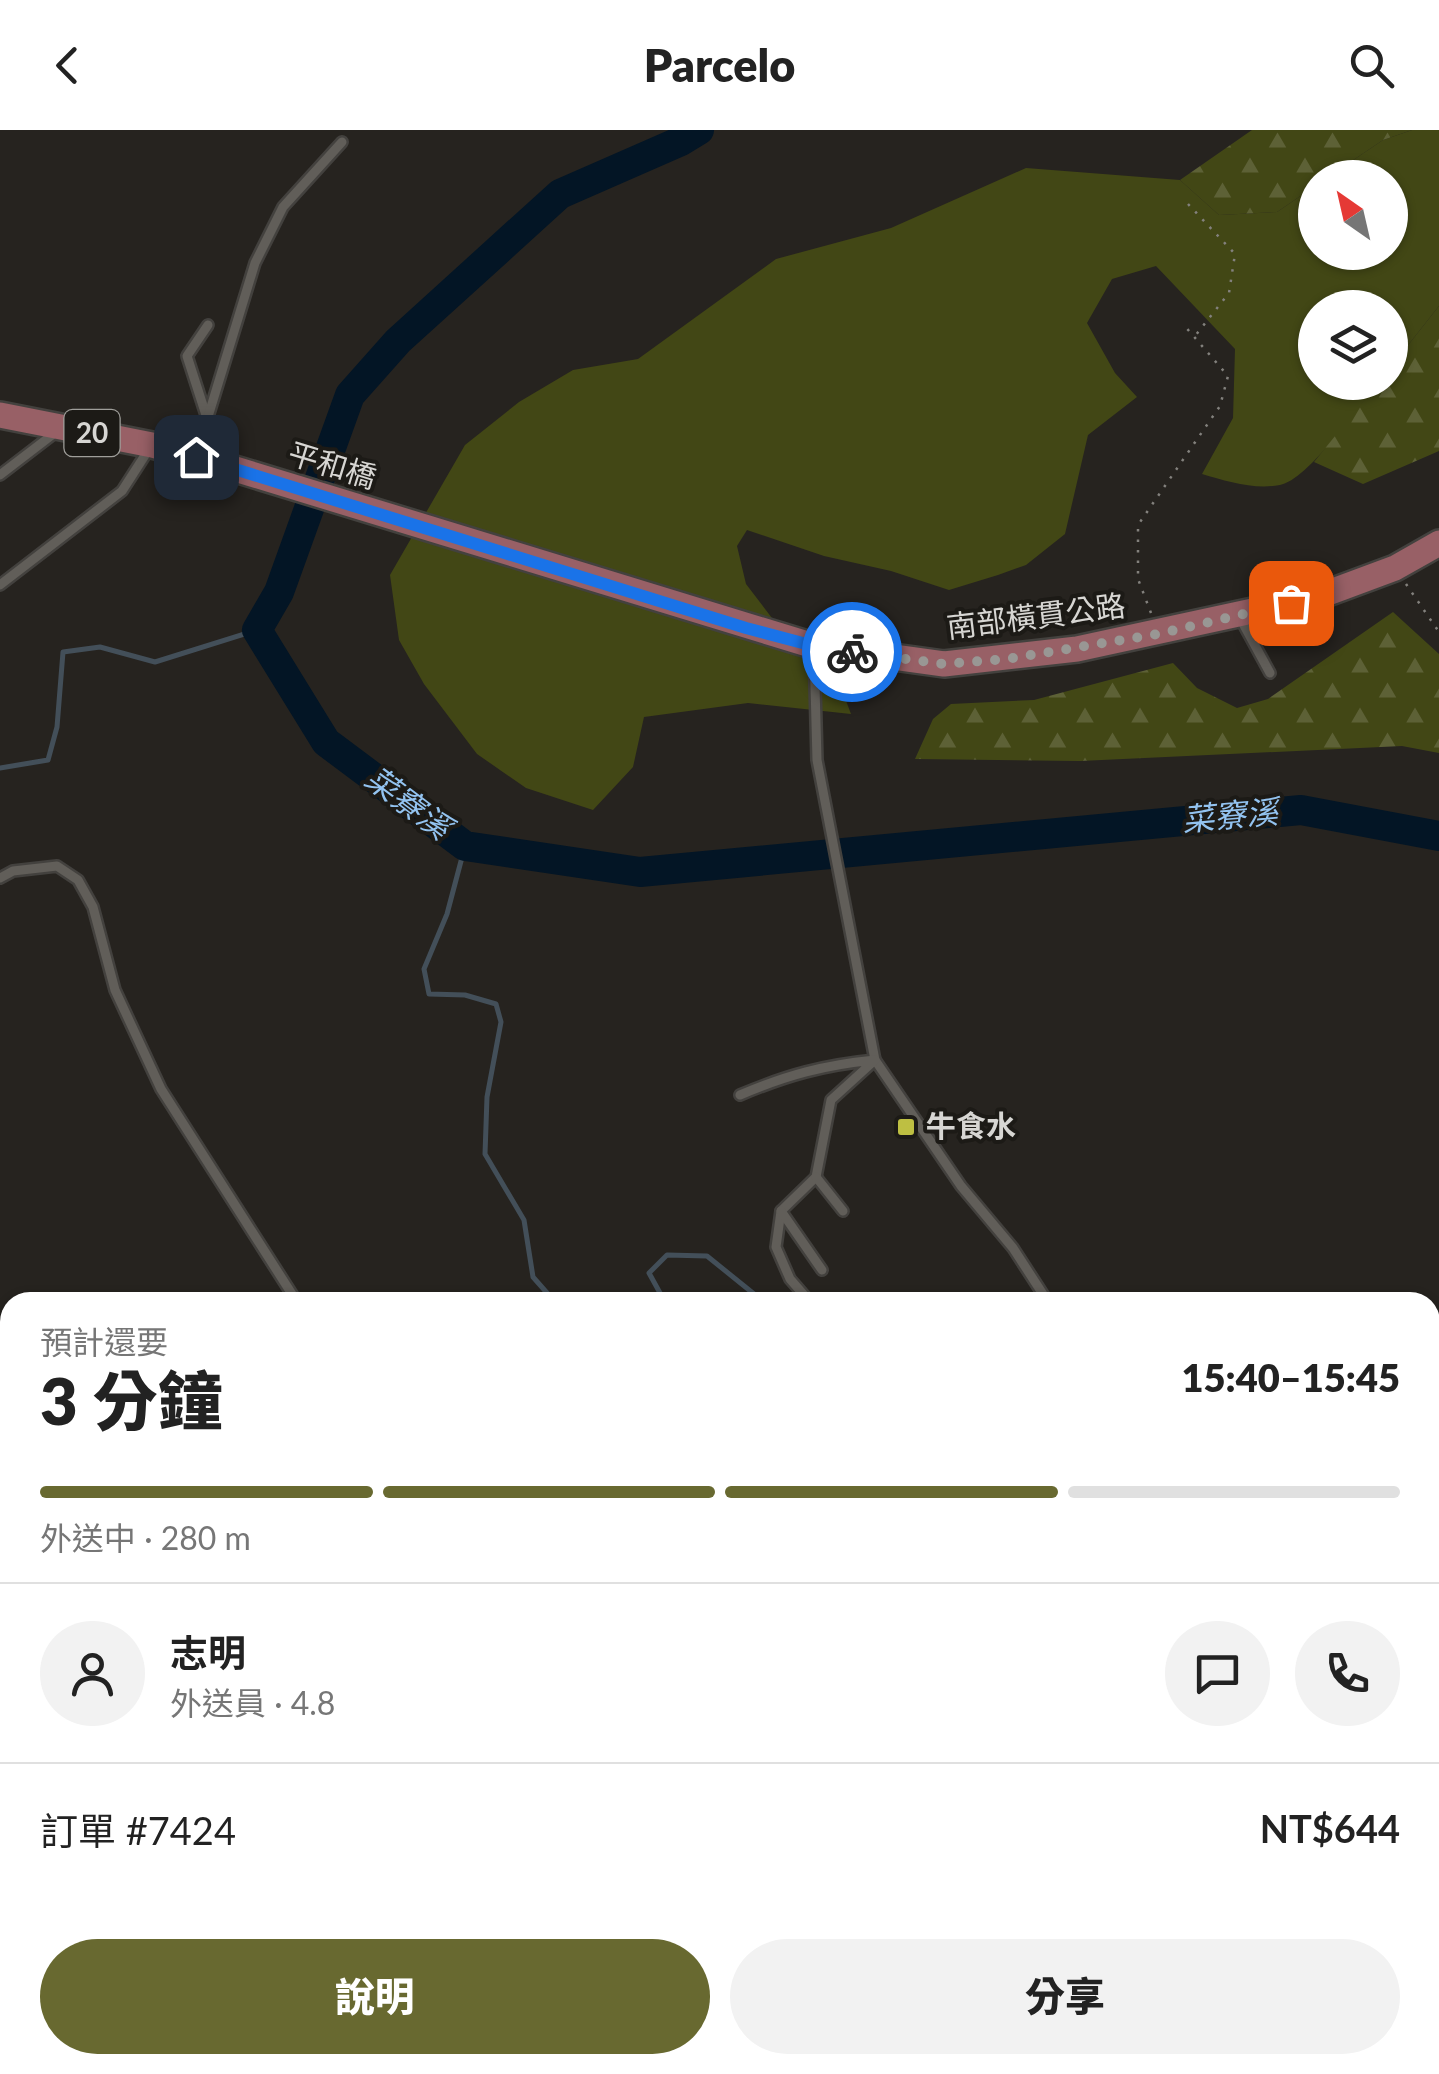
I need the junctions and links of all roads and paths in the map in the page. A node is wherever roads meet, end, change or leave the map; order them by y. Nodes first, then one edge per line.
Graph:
1 (342, 142) dead end
2 (1188, 204) dead end
3 (1183, 324) dead end
4 (208, 325) dead end
5 (1194, 338) junction
6 (207, 418) junction
7 (2, 419) edge
8 (62, 427) junction
9 (152, 445) junction
10 (189, 455) junction
11 (0, 474) edge
12 (462, 540) joint
13 (1439, 543) edge
14 (1396, 568) junction
15 (0, 585) edge
16 (1238, 615) junction
17 (1439, 632) edge
18 (1158, 634) junction
19 (814, 646) junction
20 (1270, 673) dead end
21 (0, 878) edge
22 (875, 1060) junction
23 (740, 1095) dead end
24 (816, 1177) junction
25 (781, 1211) junction
26 (843, 1211) dead end
27 (822, 1270) dead end
28 (291, 1292) edge
29 (801, 1292) edge
30 (1042, 1292) edge

1 - 6 lane
2 - 5 path
3 - 5 path
4 - 6 lane
5 - 18 path
6 - 10 lane
7 - 8 main road, 20
8 - 9 main road, 20
8 - 11 lane
9 - 10 main road, 20
9 - 15 lane
10 - 12 main road, 平和橋 / 20
12 - 19 main road, 南部橫貫公路 / 20
13 - 14 main road, 南部橫貫公路 / 20
14 - 16 main road, 南部橫貫公路 / 20
14 - 17 path
16 - 18 main road, 南部橫貫公路 / 20
16 - 20 lane
18 - 19 main road, 南部橫貫公路 / 20
19 - 22 lane
21 - 28 lane
22 - 23 lane
22 - 24 lane
22 - 30 lane
24 - 25 lane
24 - 26 lane
25 - 27 lane
25 - 29 lane

